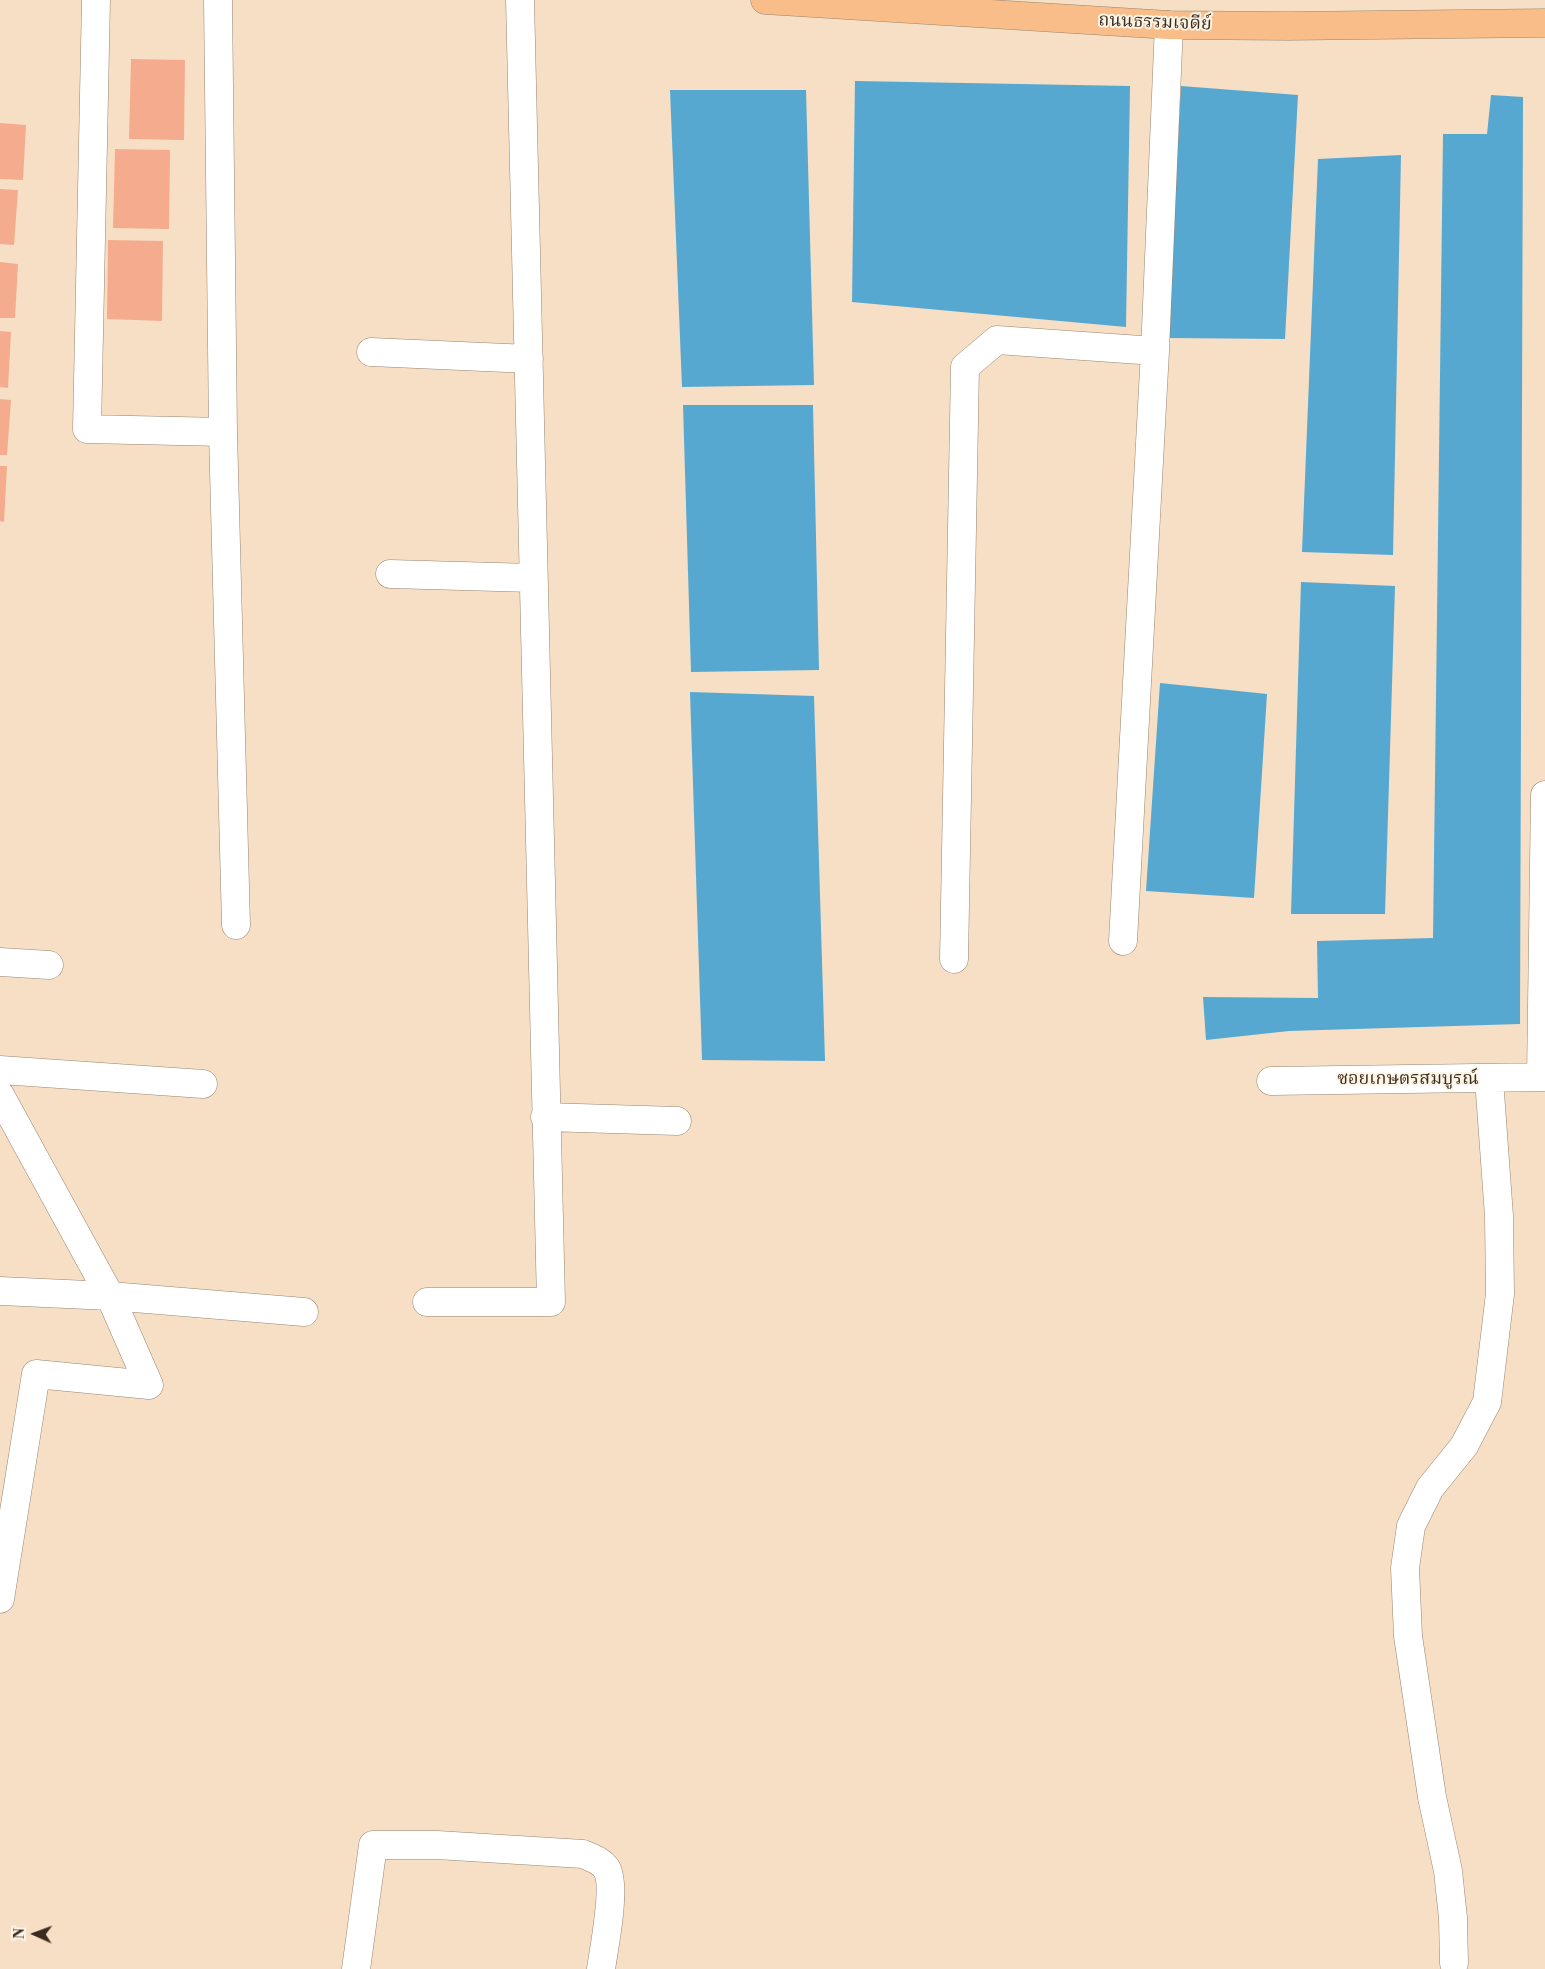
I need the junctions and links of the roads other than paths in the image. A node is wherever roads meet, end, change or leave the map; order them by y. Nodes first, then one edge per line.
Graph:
1 (96, 0) edge
2 (218, 0) edge
3 (520, 0) edge
4 (765, 0) edge
5 (1545, 23) edge
6 (1169, 25) junction
7 (1155, 351) junction
8 (371, 352) dead end
9 (528, 359) junction
10 (223, 432) junction
11 (390, 574) dead end
12 (533, 578) junction
13 (1545, 795) edge
14 (236, 925) dead end
15 (1123, 941) dead end
16 (954, 960) dead end
17 (0, 962) edge
18 (49, 964) dead end
19 (0, 1070) edge
20 (1543, 1077) edge
21 (1489, 1079) junction
22 (1271, 1081) dead end
23 (204, 1084) dead end
24 (0, 1094) edge
25 (545, 1117) junction
26 (677, 1121) dead end
27 (0, 1291) edge
28 (110, 1296) junction
29 (427, 1302) dead end
30 (304, 1312) dead end
31 (0, 1598) edge
32 (1454, 1963) dead end
33 (356, 1969) edge
34 (601, 1969) edge

1 - 10 street
2 - 10 street
3 - 9 street
4 - 6 main road, ถนนธรรมเจดีย์
5 - 6 main road, ถนนธรรมเจดีย์
6 - 7 street
7 - 15 street
7 - 16 street
8 - 9 street
9 - 12 street
10 - 14 street
11 - 12 street
12 - 25 street
13 - 20 street
17 - 18 street
19 - 23 street
20 - 21 street, ซอยเกษตรสมบูรณ์
21 - 22 street, ซอยเกษตรสมบูรณ์
21 - 32 street
24 - 28 street
25 - 26 street
25 - 29 street
27 - 28 street
28 - 30 street
28 - 31 street
33 - 34 street

